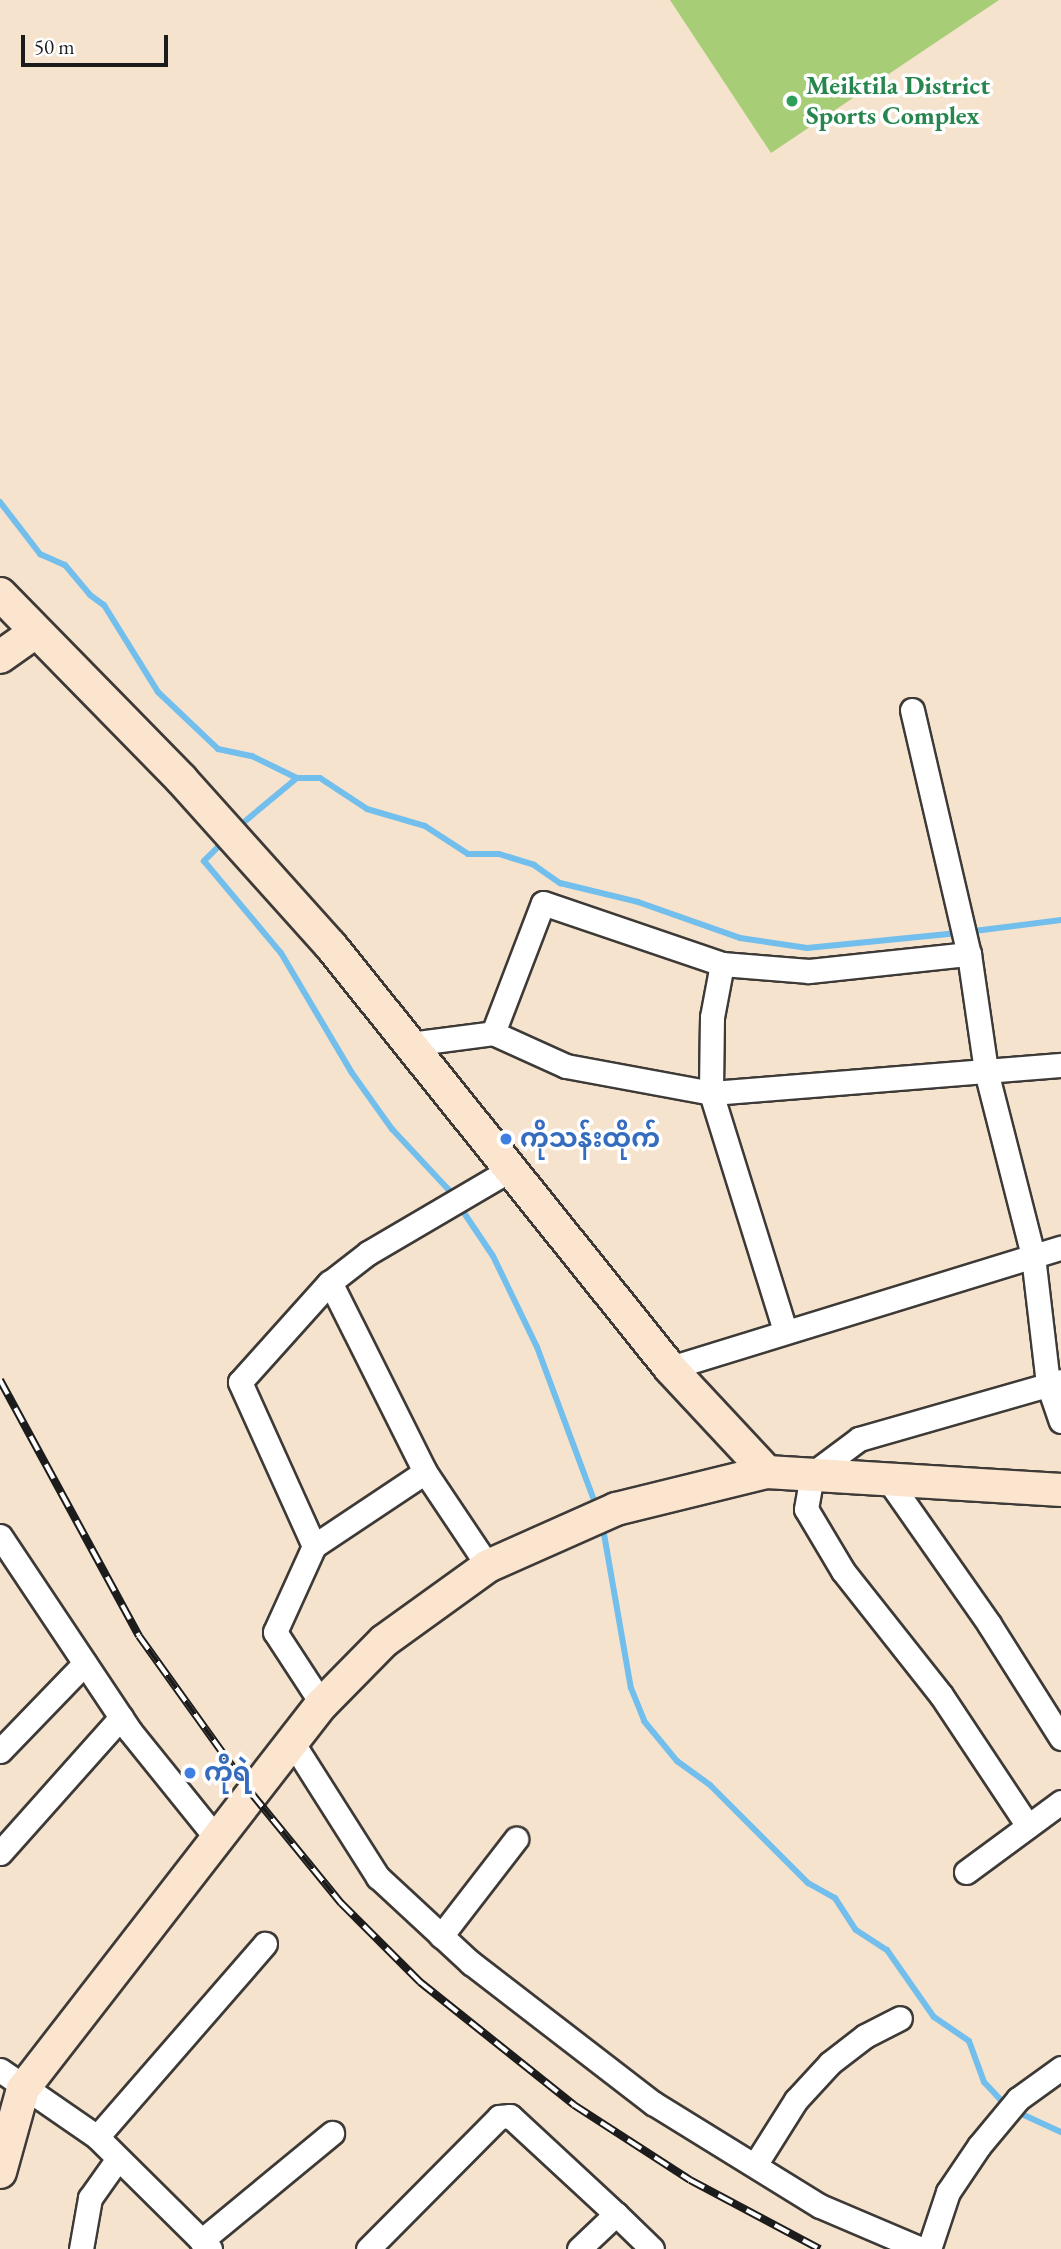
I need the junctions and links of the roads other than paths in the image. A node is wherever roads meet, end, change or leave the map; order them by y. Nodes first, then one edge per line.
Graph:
1 (0, 594) edge
2 (34, 633) junction
3 (0, 657) edge
4 (912, 710) dead end
5 (969, 954) junction
6 (722, 964) junction
7 (493, 1033) junction
8 (410, 1044) junction
9 (1061, 1065) edge
10 (986, 1071) junction
11 (711, 1093) junction
12 (511, 1169) junction
13 (1061, 1248) edge
14 (1033, 1256) junction
15 (331, 1282) junction
16 (785, 1330) junction
17 (670, 1368) junction
18 (1054, 1382) edge
19 (1061, 1421) edge
20 (425, 1472) junction
21 (767, 1472) junction
22 (812, 1474) junction
23 (890, 1481) junction
24 (1061, 1490) edge
25 (0, 1536) edge
26 (314, 1546) junction
27 (7, 1562) edge
28 (488, 1566) junction
29 (85, 1664) junction
30 (322, 1703) junction
31 (121, 1717) junction
32 (295, 1738) junction
33 (1061, 1738) edge
34 (0, 1751) edge
35 (1061, 1802) edge
36 (1028, 1826) junction
37 (516, 1839) dead end
38 (218, 1840) junction
39 (0, 1853) edge
40 (966, 1872) dead end
41 (441, 1936) junction
42 (265, 1944) dead end
43 (900, 2018) dead end
44 (1061, 2068) edge
45 (12, 2079) edge
46 (332, 2133) dead end
47 (97, 2137) junction
48 (117, 2160) junction
49 (755, 2165) junction
50 (0, 2172) edge
51 (616, 2214) junction
52 (206, 2245) edge
53 (81, 2249) edge
54 (368, 2249) edge
55 (579, 2249) edge
56 (652, 2249) edge
57 (921, 2249) edge
58 (929, 2249) edge

1 - 2 street
2 - 3 street
2 - 8 street
4 - 5 street
5 - 6 street
5 - 10 street
6 - 7 street
6 - 11 street
7 - 8 street
7 - 11 street
8 - 12 street
9 - 10 street
10 - 11 street
10 - 14 street
11 - 16 street
12 - 15 street
12 - 17 street
13 - 14 street
14 - 16 street
14 - 18 street
15 - 20 street
15 - 26 street
16 - 17 street
17 - 21 street
18 - 19 street
18 - 22 street
20 - 26 street
20 - 28 street
21 - 22 street
21 - 28 street
22 - 23 street
22 - 36 street
23 - 24 street
23 - 33 street
25 - 27 street
26 - 30 street
27 - 29 street
28 - 30 street
29 - 31 street
29 - 34 street
30 - 32 street
31 - 38 street
31 - 39 street
32 - 38 street
32 - 41 street
35 - 36 street
36 - 40 street
37 - 41 street
38 - 45 street
41 - 49 street
42 - 47 street
43 - 49 street
44 - 58 street
45 - 47 street
45 - 50 street
46 - 52 street
47 - 48 street
48 - 52 street
48 - 53 street
49 - 57 street
51 - 54 street
51 - 55 street
51 - 56 street

